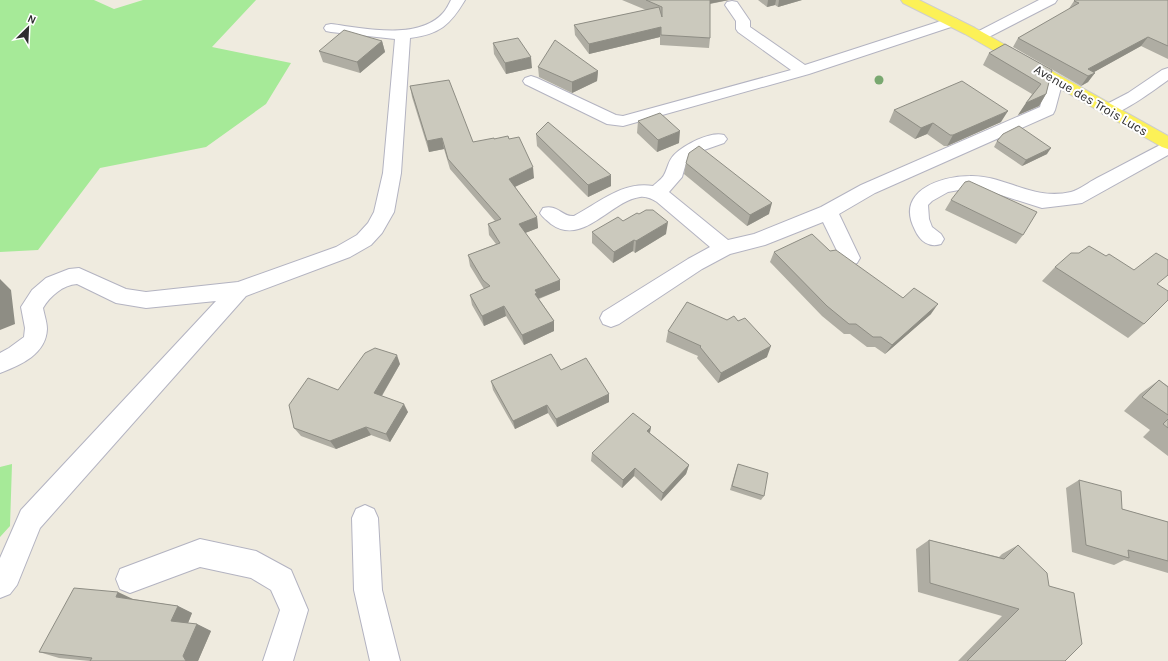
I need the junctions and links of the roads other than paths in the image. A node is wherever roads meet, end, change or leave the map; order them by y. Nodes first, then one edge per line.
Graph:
1 (458, 0) edge
2 (908, 0) edge
3 (1027, 0) edge
4 (1050, 0) edge
5 (732, 5) dead end
6 (952, 22) junction
7 (331, 28) dead end
8 (975, 33) junction
9 (403, 36) junction
10 (803, 72) junction
11 (1168, 73) edge
12 (1055, 80) junction
13 (531, 81) dead end
14 (1109, 110) junction
15 (718, 139) dead end
16 (1168, 144) edge
17 (1168, 148) edge
18 (657, 193) junction
19 (828, 212) junction
20 (550, 213) dead end
21 (934, 238) dead end
22 (724, 248) junction
23 (850, 258) edge
24 (239, 290) junction
25 (611, 318) dead end
26 (0, 363) edge
27 (365, 518) dead end
28 (130, 579) dead end
29 (0, 584) edge
30 (278, 661) edge
31 (385, 661) edge

1 - 9 street
2 - 6 main road, Avenue des Trois Lucs
3 - 8 street
4 - 8 street
5 - 10 street
6 - 8 main road, Avenue des Trois Lucs
6 - 10 street
7 - 9 street
8 - 12 main road, Avenue des Trois Lucs
9 - 24 street
10 - 13 street
11 - 14 street
12 - 14 main road, Avenue des Trois Lucs
12 - 19 street
14 - 16 main road, Avenue des Trois Lucs
15 - 18 street
17 - 21 street
18 - 20 street
18 - 22 street
19 - 22 street
19 - 23 street
22 - 25 street
24 - 26 street
24 - 29 street
27 - 31 street
28 - 30 street

